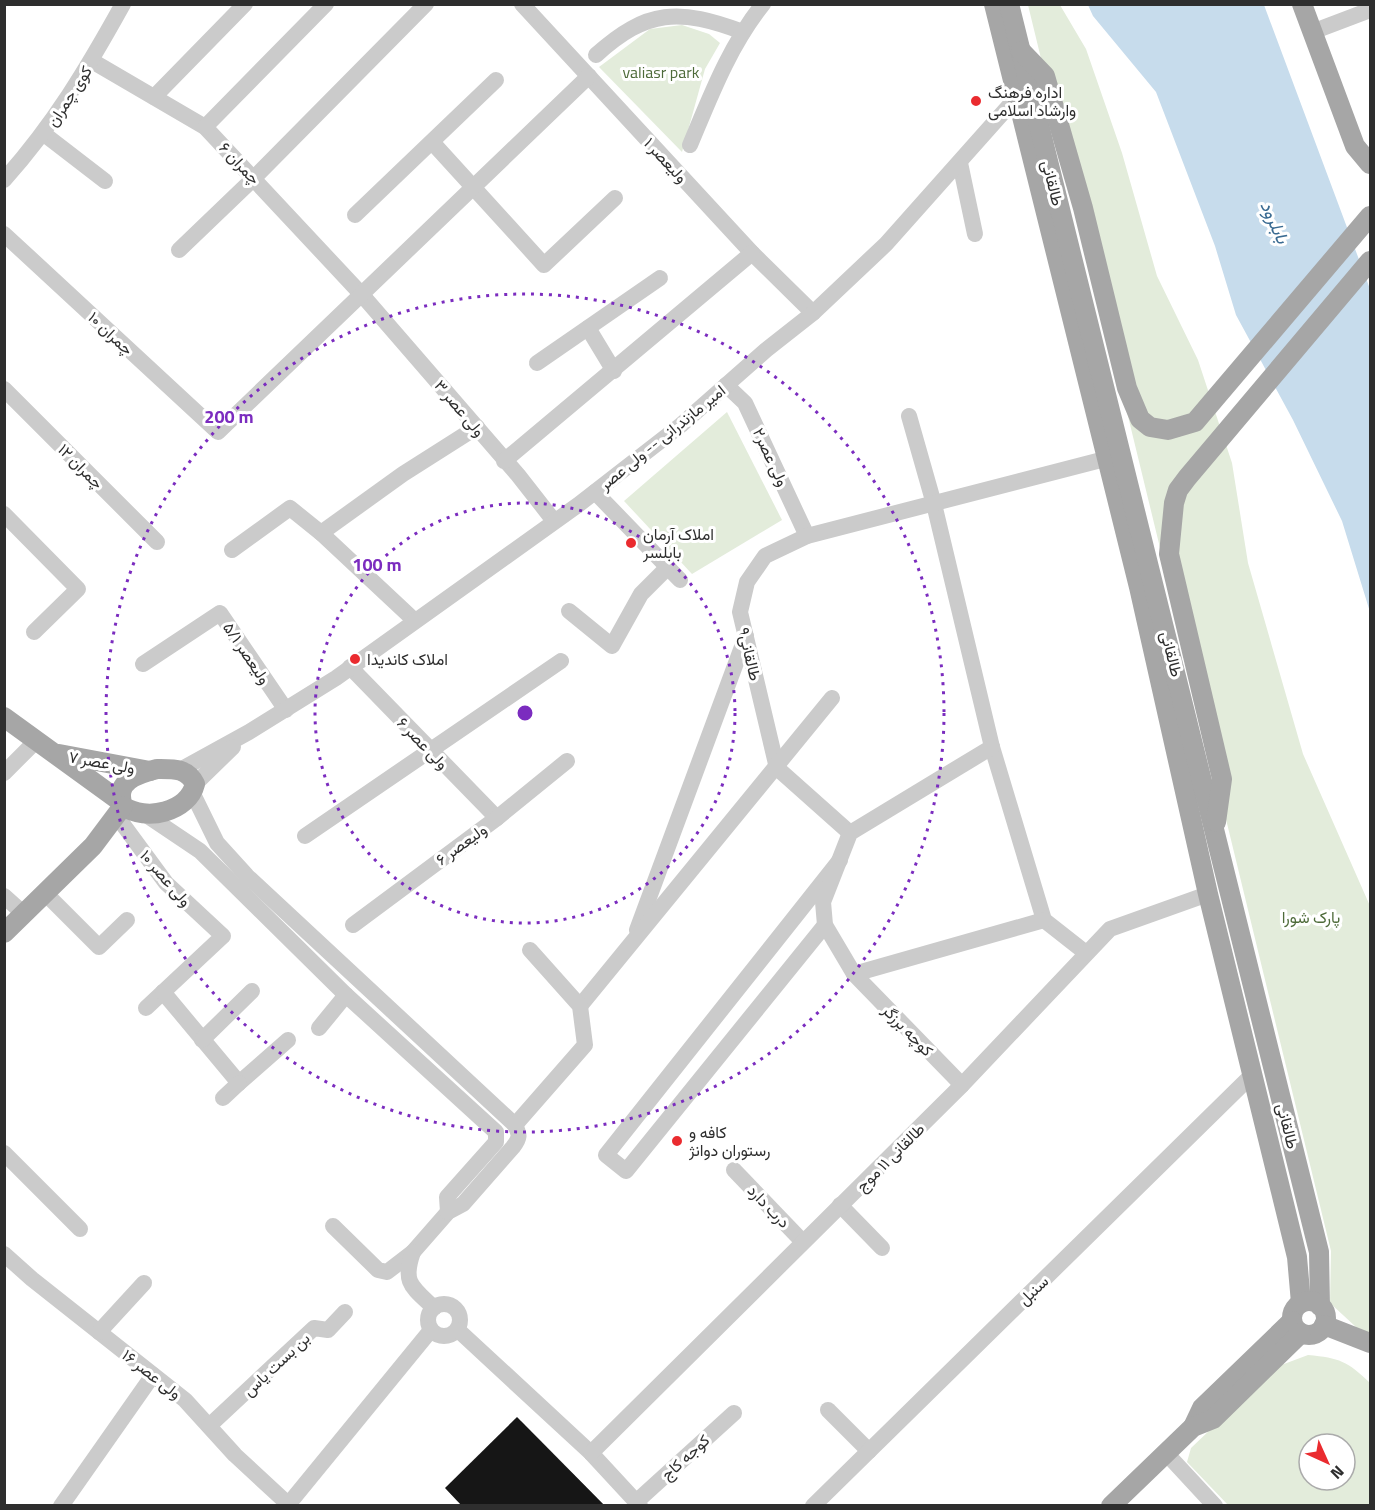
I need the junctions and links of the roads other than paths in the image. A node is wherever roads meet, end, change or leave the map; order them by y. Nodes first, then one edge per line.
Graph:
1 (123, 4) edge
2 (245, 4) edge
3 (326, 4) edge
4 (426, 4) edge
5 (522, 4) edge
6 (763, 4) edge
7 (994, 4) edge
8 (1009, 4) edge
9 (1302, 4) edge
10 (1371, 10) edge
11 (743, 32) junction
12 (1312, 32) junction
13 (1020, 50) junction
14 (596, 55) dead end
15 (92, 61) junction
16 (589, 76) junction
17 (496, 80) dead end
18 (1023, 96) junction
19 (154, 97) junction
20 (205, 127) junction
21 (44, 134) junction
22 (432, 142) junction
23 (690, 145) dead end
24 (960, 163) junction
25 (1371, 164) edge
26 (254, 178) junction
27 (4, 180) edge
28 (105, 180) dead end
29 (473, 188) junction
30 (615, 198) dead end
31 (355, 215) dead end
32 (1371, 216) edge
33 (4, 234) edge
34 (975, 234) dead end
35 (179, 250) dead end
36 (752, 253) junction
37 (1371, 261) edge
38 (660, 278) dead end
39 (363, 296) junction
40 (813, 313) junction
41 (588, 328) junction
42 (537, 363) dead end
43 (614, 371) junction
44 (726, 385) junction
45 (4, 389) edge
46 (909, 416) dead end
47 (477, 427) junction
48 (1105, 459) junction
49 (504, 461) junction
50 (595, 492) junction
51 (934, 504) junction
52 (4, 514) edge
53 (554, 521) junction
54 (321, 533) junction
55 (807, 536) junction
56 (158, 542) dead end
57 (232, 550) dead end
58 (668, 567) junction
59 (680, 580) dead end
60 (569, 610) dead end
61 (414, 620) junction
62 (33, 632) dead end
63 (746, 635) junction
64 (561, 661) dead end
65 (143, 664) dead end
66 (350, 667) junction
67 (832, 698) dead end
68 (286, 710) junction
69 (4, 717) edge
70 (249, 732) junction
71 (36, 741) junction
72 (992, 747) junction
73 (431, 750) junction
74 (53, 753) junction
75 (567, 760) dead end
76 (777, 768) junction
77 (180, 770) junction
78 (150, 771) junction
79 (4, 773) edge
80 (194, 789) junction
81 (120, 808) junction
82 (145, 814) junction
83 (497, 818) junction
84 (1215, 828) junction
85 (850, 833) junction
86 (305, 836) dead end
87 (840, 860) junction
88 (45, 893) junction
89 (1208, 894) junction
90 (4, 896) edge
91 (24, 914) junction
92 (127, 920) dead end
93 (1044, 920) junction
94 (353, 925) dead end
95 (825, 925) junction
96 (4, 933) edge
97 (632, 943) junction
98 (530, 950) dead end
99 (1086, 954) junction
100 (854, 974) junction
101 (252, 991) dead end
102 (163, 992) junction
103 (346, 995) junction
104 (580, 1006) junction
105 (146, 1008) dead end
106 (396, 1014) junction
107 (319, 1028) dead end
108 (382, 1028) junction
109 (202, 1040) junction
110 (288, 1040) dead end
111 (1252, 1075) junction
112 (239, 1083) junction
113 (962, 1085) junction
114 (223, 1098) dead end
115 (515, 1125) junction
116 (4, 1153) edge
117 (734, 1170) dead end
118 (840, 1205) junction
119 (448, 1212) junction
120 (333, 1226) dead end
121 (80, 1230) dead end
122 (803, 1242) junction
123 (882, 1248) dead end
124 (413, 1252) junction
125 (4, 1254) edge
126 (144, 1282) dead end
127 (434, 1308) junction
128 (1315, 1311) junction
129 (345, 1312) dead end
130 (1297, 1327) junction
131 (431, 1330) junction
132 (458, 1330) junction
133 (99, 1332) junction
134 (1371, 1343) edge
135 (153, 1375) junction
136 (828, 1410) dead end
137 (734, 1413) dead end
138 (209, 1426) junction
139 (869, 1450) junction
140 (591, 1453) junction
141 (1166, 1453) junction
142 (638, 1504) edge
143 (287, 1505) edge
144 (61, 1506) edge
145 (813, 1506) edge
146 (1111, 1506) edge
147 (1215, 1506) edge

1 - 15 street, کوی چمران
2 - 19 street
3 - 20 street
4 - 26 street
5 - 16 street, ولیعصر ۱
6 - 11 street
7 - 18 main road, طالقانی
8 - 13 main road, طالقانی
9 - 12 main road
10 - 12 street
11 - 14 street
11 - 23 street
12 - 25 main road
13 - 18 main road, طالقانی
13 - 32 main road
15 - 19 street, چمران ۶
15 - 21 street, کوی چمران
16 - 29 street
16 - 36 street, ولیعصر ۱
17 - 22 street
18 - 24 street, امیر مازندرانی -- ولی عصر
18 - 48 main road, طالقانی
18 - 84 main road, طالقانی
19 - 20 street, چمران ۶
20 - 26 street, چمران ۶
21 - 27 street, کوی چمران
21 - 28 street
22 - 29 street
22 - 31 street
24 - 34 street
24 - 40 street, امیر مازندرانی -- ولی عصر
26 - 35 street
26 - 39 street, چمران ۶
29 - 30 street
29 - 39 street
33 - 39 street, چمران ۱۰
36 - 40 street, ولیعصر ۱
36 - 43 street
37 - 84 main road
38 - 41 street
39 - 47 street, ولی عصر ۳
40 - 44 street, امیر مازندرانی -- ولی عصر
41 - 42 street
41 - 43 street
43 - 49 street
44 - 50 street, امیر مازندرانی -- ولی عصر
44 - 55 street, ولی عصر۲
45 - 56 street, چمران ۱۲
46 - 51 street
47 - 49 street, ولی عصر ۳
47 - 54 street
48 - 51 street, طالقانی۹
48 - 89 main road, طالقانی
49 - 53 street, ولی عصر ۳
50 - 53 street, امیر مازندرانی -- ولی عصر
50 - 58 street
51 - 55 street, طالقانی۹
51 - 72 street
52 - 62 street
53 - 61 street, امیر مازندرانی -- ولی عصر
54 - 57 street
54 - 61 street
55 - 63 street, طالقانی۹
58 - 59 street
58 - 60 street
61 - 66 street, امیر مازندرانی -- ولی عصر
63 - 76 street, طالقانی۹
63 - 97 street
64 - 73 street
65 - 68 street, ولیعصر ۵/۱
66 - 68 street, امیر مازندرانی -- ولی عصر
66 - 73 street, ولی عصر ۶
67 - 76 street
68 - 70 street, امیر مازندرانی -- ولی عصر
69 - 71 main road, ولی عصر ۷
70 - 77 street
70 - 80 street
71 - 74 main road, ولی عصر ۷
71 - 79 street
72 - 85 street
72 - 93 street
73 - 83 street, ولی عصر ۶
73 - 86 street
74 - 78 main road, ولی عصر ۷
74 - 81 main road, ولی عصر ۷
75 - 83 street, ولیعصر ۶
76 - 85 street
76 - 97 street
77 - 78 main road
77 - 80 main road
78 - 81 main road
80 - 82 main road
80 - 106 street
81 - 82 main road, ولی عصر ۷
81 - 88 main road
81 - 102 street, ولی عصر ۱۰
82 - 103 street
83 - 94 street, ولیعصر ۶
84 - 128 main road, طالقانی
85 - 87 street
87 - 95 street
87 - 95 street
88 - 91 main road
88 - 92 street
89 - 99 street, طالقانی ۱۱ موج
89 - 111 main road, طالقانی
90 - 91 street
91 - 96 main road
93 - 99 street
93 - 100 street
95 - 100 street, کوچه برزگر
97 - 104 street
98 - 104 street
99 - 113 street, طالقانی ۱۱ موج
100 - 113 street, کوچه برزگر
101 - 109 street
102 - 105 street
102 - 109 street
103 - 107 street
103 - 108 street
104 - 115 street
106 - 108 street
106 - 115 street
108 - 119 street
109 - 112 street
110 - 112 street
111 - 128 main road, طالقانی
111 - 139 street, سنبل
112 - 114 street
113 - 118 street, طالقانی ۱۱ موج
115 - 119 street
116 - 121 street
117 - 122 street, درب دارد
118 - 122 street, طالقانی ۱۱ موج
118 - 123 street
119 - 124 street
120 - 124 street
122 - 140 street, طالقانی ۱۱ موج
124 - 127 street
125 - 133 street, ولی عصر ۱۶
126 - 133 street
127 - 131 street
127 - 132 street
128 - 130 main road
128 - 130 main road
128 - 134 main road
129 - 138 street, بن بست یاس
130 - 141 main road
131 - 132 street
131 - 143 street
132 - 140 street
133 - 135 street, ولی عصر ۱۶
135 - 138 street, ولی عصر ۱۶
135 - 144 street
136 - 139 street
137 - 142 street, کوجه کاج
138 - 143 street, ولی عصر ۱۶
139 - 145 street, سنبل
140 - 142 street
141 - 146 main road
141 - 147 street

